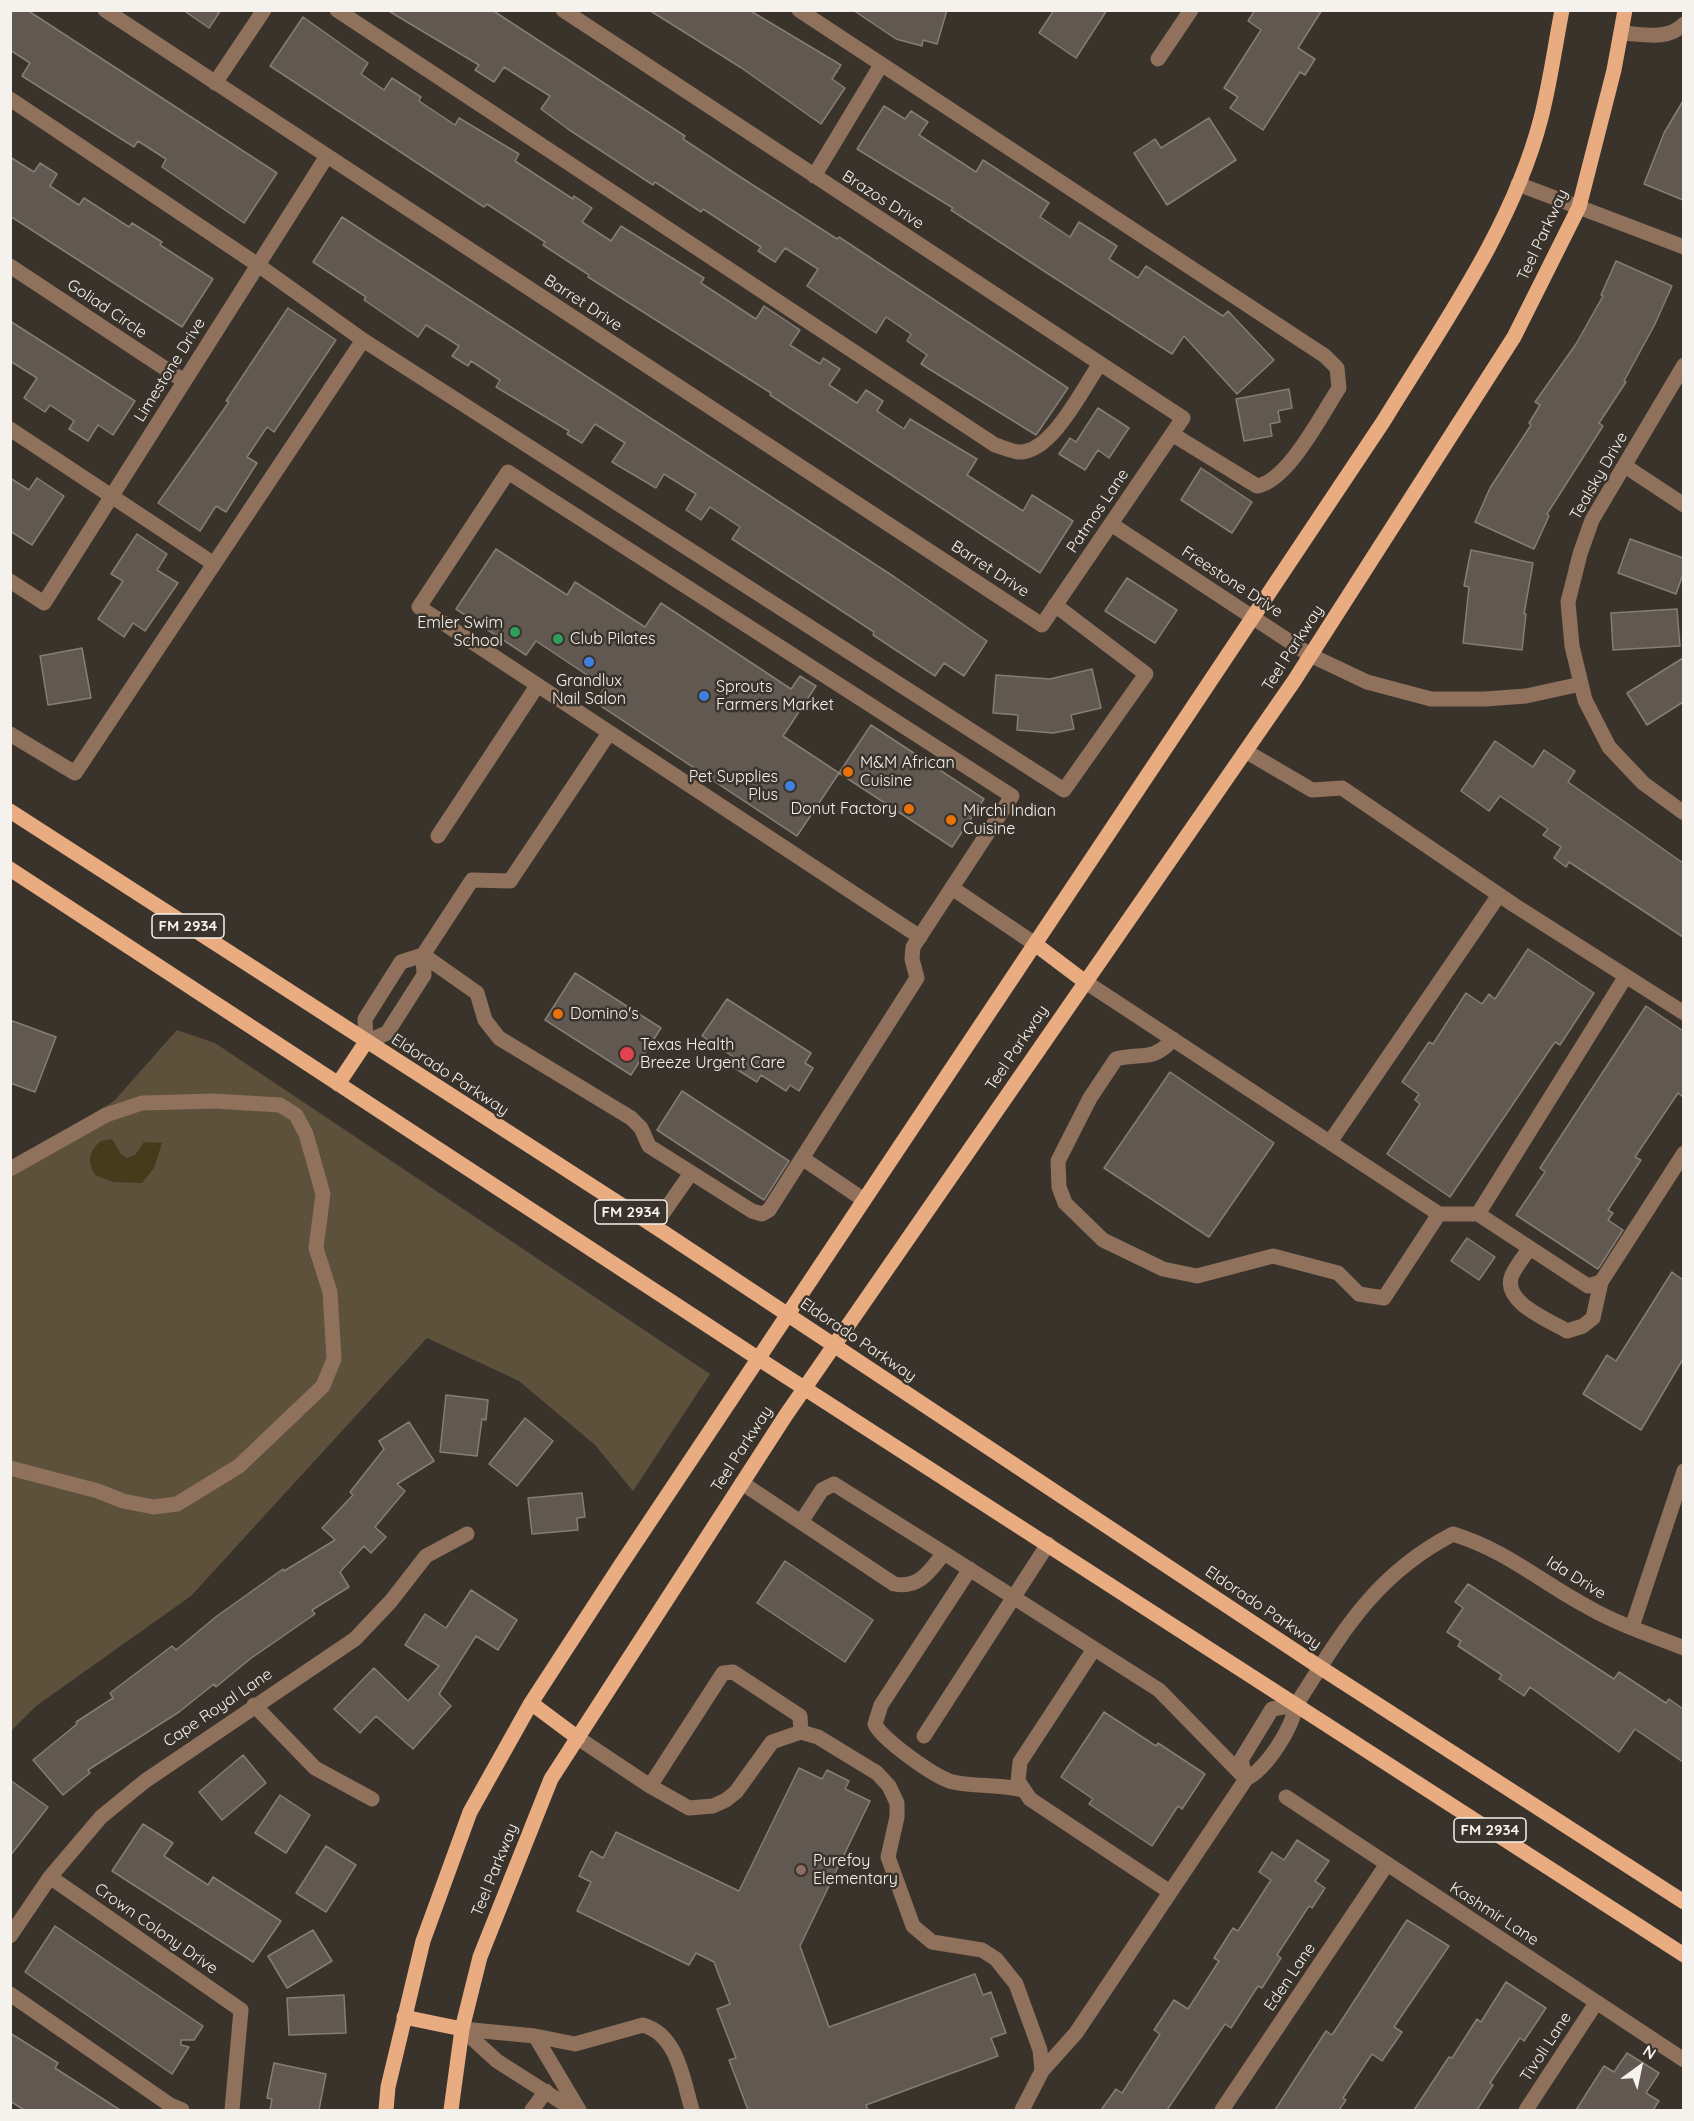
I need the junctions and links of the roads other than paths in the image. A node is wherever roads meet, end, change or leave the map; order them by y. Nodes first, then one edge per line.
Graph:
1 (105, 10) edge
2 (264, 10) edge
3 (337, 10) edge
4 (563, 10) edge
5 (799, 10) edge
6 (1191, 10) edge
7 (1562, 10) edge
8 (1625, 10) edge
9 (1683, 24) edge
10 (1622, 33) junction
11 (1158, 59) dead end
12 (881, 65) junction
13 (215, 83) junction
14 (10, 99) edge
15 (327, 156) junction
16 (814, 176) junction
17 (1518, 184) junction
18 (1579, 207) junction
19 (1683, 247) edge
20 (258, 265) junction
21 (10, 266) edge
22 (363, 340) junction
23 (1099, 365) junction
24 (1683, 365) edge
25 (184, 381) junction
26 (1183, 418) joint
27 (10, 429) edge
28 (1172, 434) junction
29 (1624, 466) junction
30 (113, 494) junction
31 (1683, 505) edge
32 (1111, 524) junction
33 (214, 564) junction
34 (10, 581) edge
35 (1055, 605) junction
36 (1252, 617) junction
37 (1042, 625) joint
38 (1311, 655) junction
39 (1581, 684) junction
40 (537, 686) junction
41 (609, 733) junction
42 (10, 734) edge
43 (1246, 752) junction
44 (10, 811) edge
45 (1683, 813) edge
46 (438, 836) dead end
47 (10, 869) edge
48 (952, 888) junction
49 (1500, 895) junction
50 (920, 937) junction
51 (1035, 944) junction
52 (423, 955) junction
53 (1626, 976) junction
54 (1084, 981) junction
55 (1683, 1013) edge
56 (1173, 1038) junction
57 (366, 1042) junction
58 (338, 1084) junction
59 (1330, 1142) junction
60 (1683, 1152) edge
61 (802, 1158) junction
62 (10, 1169) edge
63 (691, 1173) junction
64 (864, 1200) junction
65 (1439, 1214) junction
66 (1478, 1214) junction
67 (654, 1227) junction
68 (1530, 1248) junction
69 (1601, 1282) junction
70 (788, 1315) junction
71 (834, 1346) junction
72 (759, 1359) junction
73 (805, 1388) junction
74 (10, 1468) edge
75 (1683, 1471) edge
76 (742, 1483) junction
77 (801, 1522) junction
78 (467, 1534) dead end
79 (1048, 1544) junction
80 (944, 1552) junction
81 (970, 1569) junction
82 (1014, 1598) junction
83 (1632, 1627) junction
84 (1683, 1648) edge
85 (1094, 1649) junction
86 (1321, 1668) junction
87 (531, 1703) junction
88 (254, 1705) junction
89 (1296, 1706) junction
90 (801, 1732) junction
91 (924, 1736) dead end
92 (578, 1738) junction
93 (1246, 1779) junction
94 (650, 1786) junction
95 (1023, 1790) junction
96 (1286, 1797) dead end
97 (372, 1799) dead end
98 (1387, 1864) junction
99 (50, 1877) junction
100 (1170, 1892) junction
101 (1683, 1902) edge
102 (10, 1936) edge
103 (1683, 1955) edge
104 (10, 1994) edge
105 (1596, 2002) junction
106 (404, 2017) junction
107 (462, 2029) junction
108 (535, 2036) junction
109 (1683, 2060) edge
110 (1042, 2071) junction
111 (546, 2091) junction
112 (182, 2110) edge
113 (232, 2110) edge
114 (386, 2110) edge
115 (451, 2110) edge
116 (532, 2110) edge
117 (574, 2110) edge
118 (579, 2110) edge
119 (692, 2110) edge
120 (1022, 2110) edge
121 (1222, 2110) edge
122 (1526, 2110) edge

1 - 13 street, Barret Drive
2 - 13 street
3 - 23 street
4 - 16 street, Brazos Drive
5 - 12 street
6 - 11 street
7 - 17 main road
8 - 10 main road, Teel Parkway
9 - 10 street
10 - 18 main road, Teel Parkway
12 - 16 street
12 - 28 street
13 - 15 street, Barret Drive
14 - 20 street
15 - 20 street, Limestone Drive
15 - 37 street, Barret Drive
16 - 23 street, Brazos Drive
17 - 18 street
17 - 36 main road
18 - 19 street
18 - 38 main road, Teel Parkway
20 - 22 street
20 - 25 street, Limestone Drive
21 - 25 street, Goliad Circle
22 - 33 street
22 - 35 street
23 - 26 street, Brazos Drive
24 - 29 street, Tealsky Drive
25 - 30 street, Limestone Drive
26 - 28 street, Patmos Lane
27 - 30 street
28 - 32 street, Patmos Lane
29 - 31 street
29 - 39 street, Tealsky Drive
30 - 33 street
30 - 34 street, Limestone Drive
32 - 35 street, Patmos Lane
32 - 36 street, Freestone Drive
33 - 42 street
35 - 37 street, Patmos Lane
36 - 38 street, Freestone Drive
36 - 51 main road
38 - 39 street, Freestone Drive
38 - 43 main road, Teel Parkway
39 - 45 street, Tealsky Drive
40 - 41 street
40 - 46 street
40 - 48 street
41 - 50 street
41 - 52 street
43 - 49 street
43 - 54 main road, Teel Parkway
44 - 57 main road, Eldorado Parkway / FM 2934
47 - 58 main road, FM 2934
48 - 50 street
48 - 51 street
49 - 53 street
49 - 59 street
50 - 61 street
51 - 54 main road
51 - 64 main road
52 - 57 street
52 - 57 street
52 - 63 street
53 - 55 street
53 - 66 street
54 - 56 street
54 - 71 main road, Teel Parkway
56 - 59 street
56 - 65 street
57 - 58 main road
57 - 67 main road, Eldorado Parkway / FM 2934
58 - 72 main road, FM 2934
59 - 65 street
60 - 69 street
61 - 63 street
61 - 64 street
62 - 74 street
63 - 67 street
64 - 70 main road
65 - 66 street
66 - 68 street
67 - 70 main road, Eldorado Parkway / FM 2934
68 - 69 street
68 - 69 street
70 - 71 main road, Eldorado Parkway / FM 2934
70 - 72 main road
71 - 73 main road, Teel Parkway
71 - 86 main road, Eldorado Parkway / FM 2934
72 - 73 main road, FM 2934
72 - 87 main road
73 - 76 main road, Teel Parkway
73 - 79 main road, FM 2934
75 - 83 street
76 - 77 street
76 - 92 main road, Teel Parkway
77 - 80 street
77 - 80 street
78 - 88 street, Cape Royal Lane
79 - 82 street
79 - 89 main road, FM 2934
80 - 81 street
81 - 82 street
81 - 95 street
82 - 85 street
82 - 91 street
83 - 84 street, Ida Drive
83 - 86 street, Ida Drive
85 - 93 street
85 - 95 street
86 - 89 street
86 - 101 main road, Eldorado Parkway / FM 2934
87 - 92 main road
87 - 106 main road
88 - 97 street
88 - 99 street, Cape Royal Lane
89 - 93 street
89 - 93 street
89 - 103 main road, FM 2934
90 - 94 street
90 - 94 street
90 - 110 street
92 - 94 street
92 - 107 main road, Teel Parkway
93 - 100 street
95 - 100 street
96 - 98 street, Kashmir Lane
98 - 105 street, Kashmir Lane
98 - 121 street, Eden Lane
99 - 102 street, Cape Royal Lane
99 - 113 street, Crown Colony Drive
100 - 110 street
104 - 112 street
105 - 109 street, Kashmir Lane
105 - 122 street, Tivoli Lane
106 - 107 main road
106 - 114 main road
107 - 108 street
107 - 111 street
107 - 115 main road, Teel Parkway
108 - 118 street
108 - 119 street
110 - 120 street
111 - 116 street
111 - 117 street

